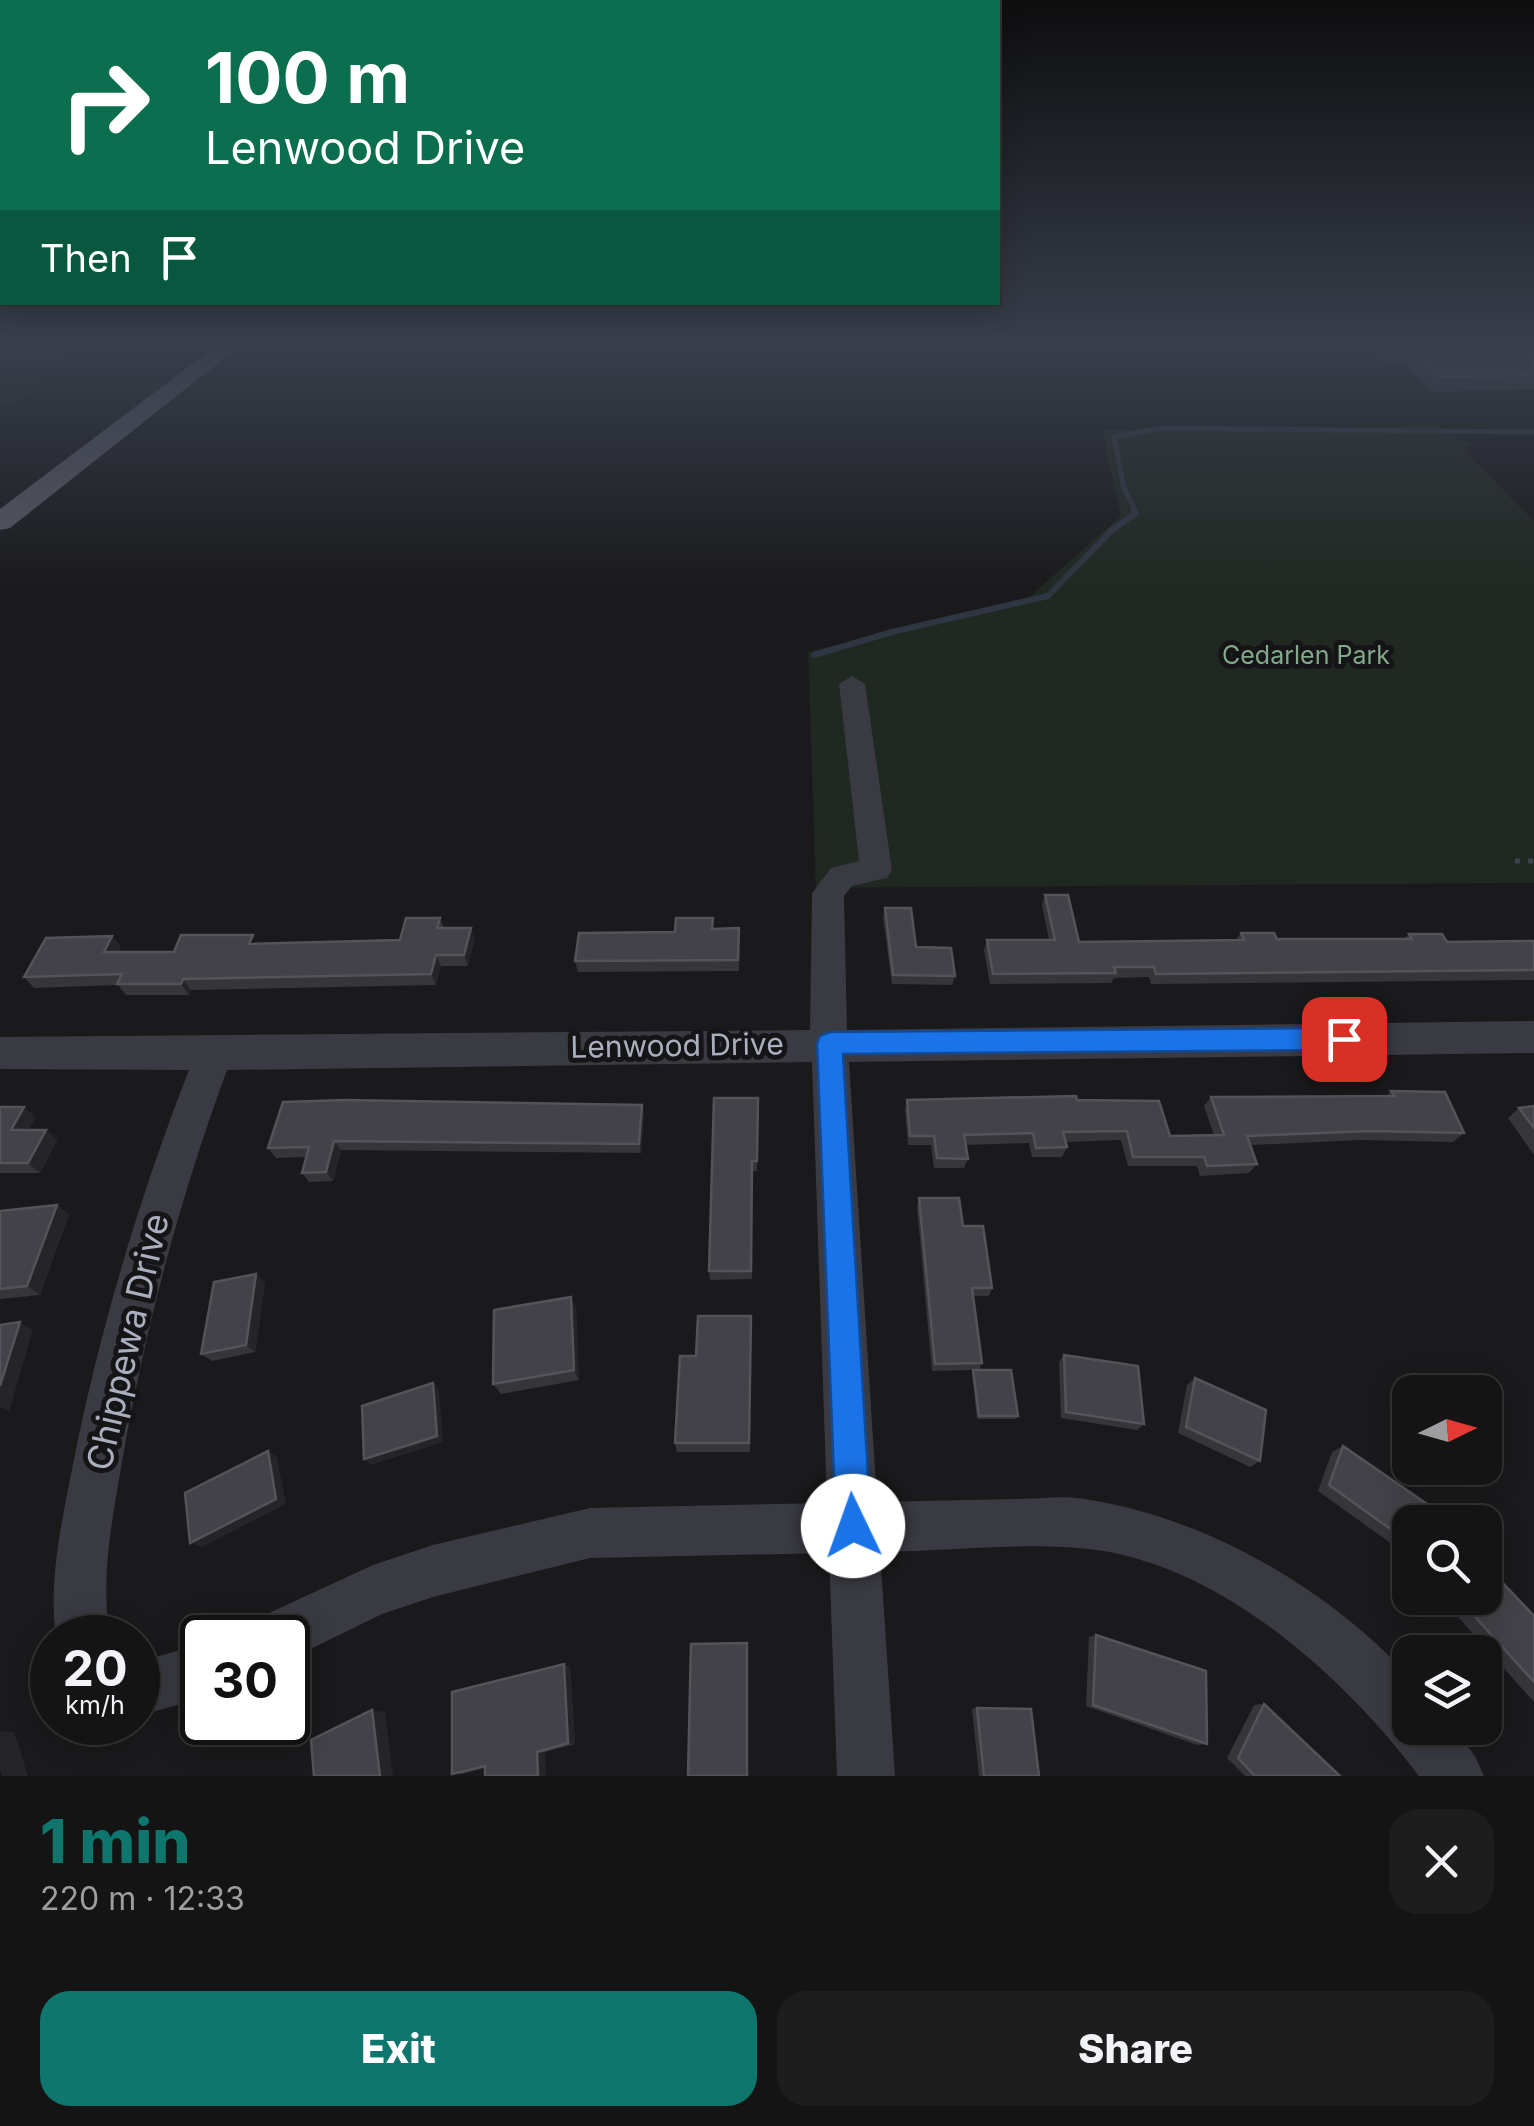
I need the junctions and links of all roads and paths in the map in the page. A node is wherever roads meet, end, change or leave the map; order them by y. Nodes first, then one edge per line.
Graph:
1 (122, 428) edge
2 (0, 522) edge
3 (852, 684) dead end
4 (1515, 861) dead end
5 (1534, 862) edge
6 (1534, 1037) edge
7 (830, 1044) junction
8 (0, 1053) edge
9 (214, 1054) junction
10 (853, 1526) junction
11 (81, 1615) edge
12 (310, 1621) edge
13 (1392, 1697) edge
14 (1431, 1745) edge
15 (866, 1776) edge
16 (1455, 1776) edge

1 - 2 main road
3 - 7 street
4 - 5 path
6 - 7 street, Lenwood Drive
7 - 9 street, Lenwood Drive
7 - 10 street
8 - 9 street, Lenwood Drive
9 - 11 street, Chippewa Drive
10 - 12 street
10 - 13 street
10 - 15 street
14 - 16 street

